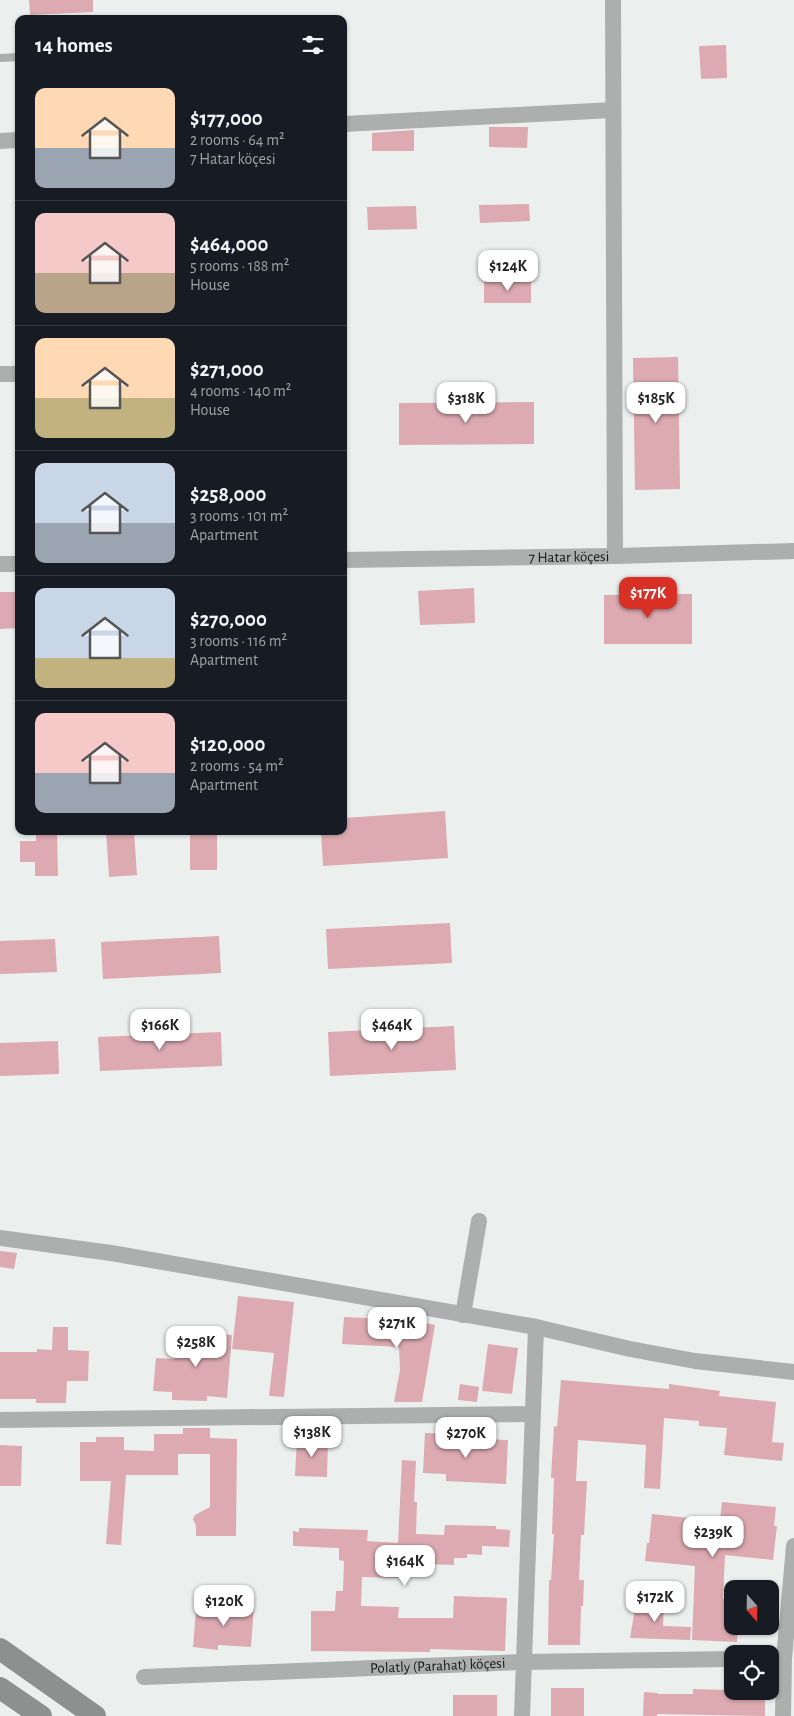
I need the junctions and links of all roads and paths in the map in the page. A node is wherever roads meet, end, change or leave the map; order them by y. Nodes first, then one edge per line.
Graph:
1 (613, 0) edge
2 (15, 57) edge
3 (0, 58) edge
4 (613, 110) junction
5 (347, 124) edge
6 (15, 140) edge
7 (0, 141) edge
8 (0, 374) edge
9 (15, 374) edge
10 (794, 551) edge
11 (615, 556) junction
12 (347, 560) edge
13 (0, 564) edge
14 (15, 564) edge
15 (479, 1220) dead end
16 (0, 1238) edge
17 (463, 1314) junction
18 (536, 1327) junction
19 (794, 1372) edge
20 (532, 1414) junction
21 (0, 1420) edge
22 (794, 1546) edge
23 (0, 1649) edge
24 (724, 1659) edge
25 (783, 1659) edge
26 (523, 1662) junction
27 (144, 1676) dead end
28 (0, 1688) edge
29 (41, 1716) edge
30 (95, 1716) edge
31 (522, 1716) edge
32 (782, 1716) edge

1 - 4 street
2 - 3 lane
4 - 5 street
4 - 11 street
6 - 7 street
8 - 9 street
10 - 11 street, 7 Hatar köçesi
11 - 12 street, 7 Hatar köçesi
13 - 14 street
15 - 17 street
16 - 17 street
17 - 18 street
18 - 19 street
18 - 20 street
20 - 21 street
20 - 26 street
22 - 25 street
23 - 30 main road
24 - 26 street, Polatly (Parahat) köçesi
25 - 32 street
26 - 27 street, Polatly (Parahat) köçesi
26 - 31 street
28 - 29 main road

